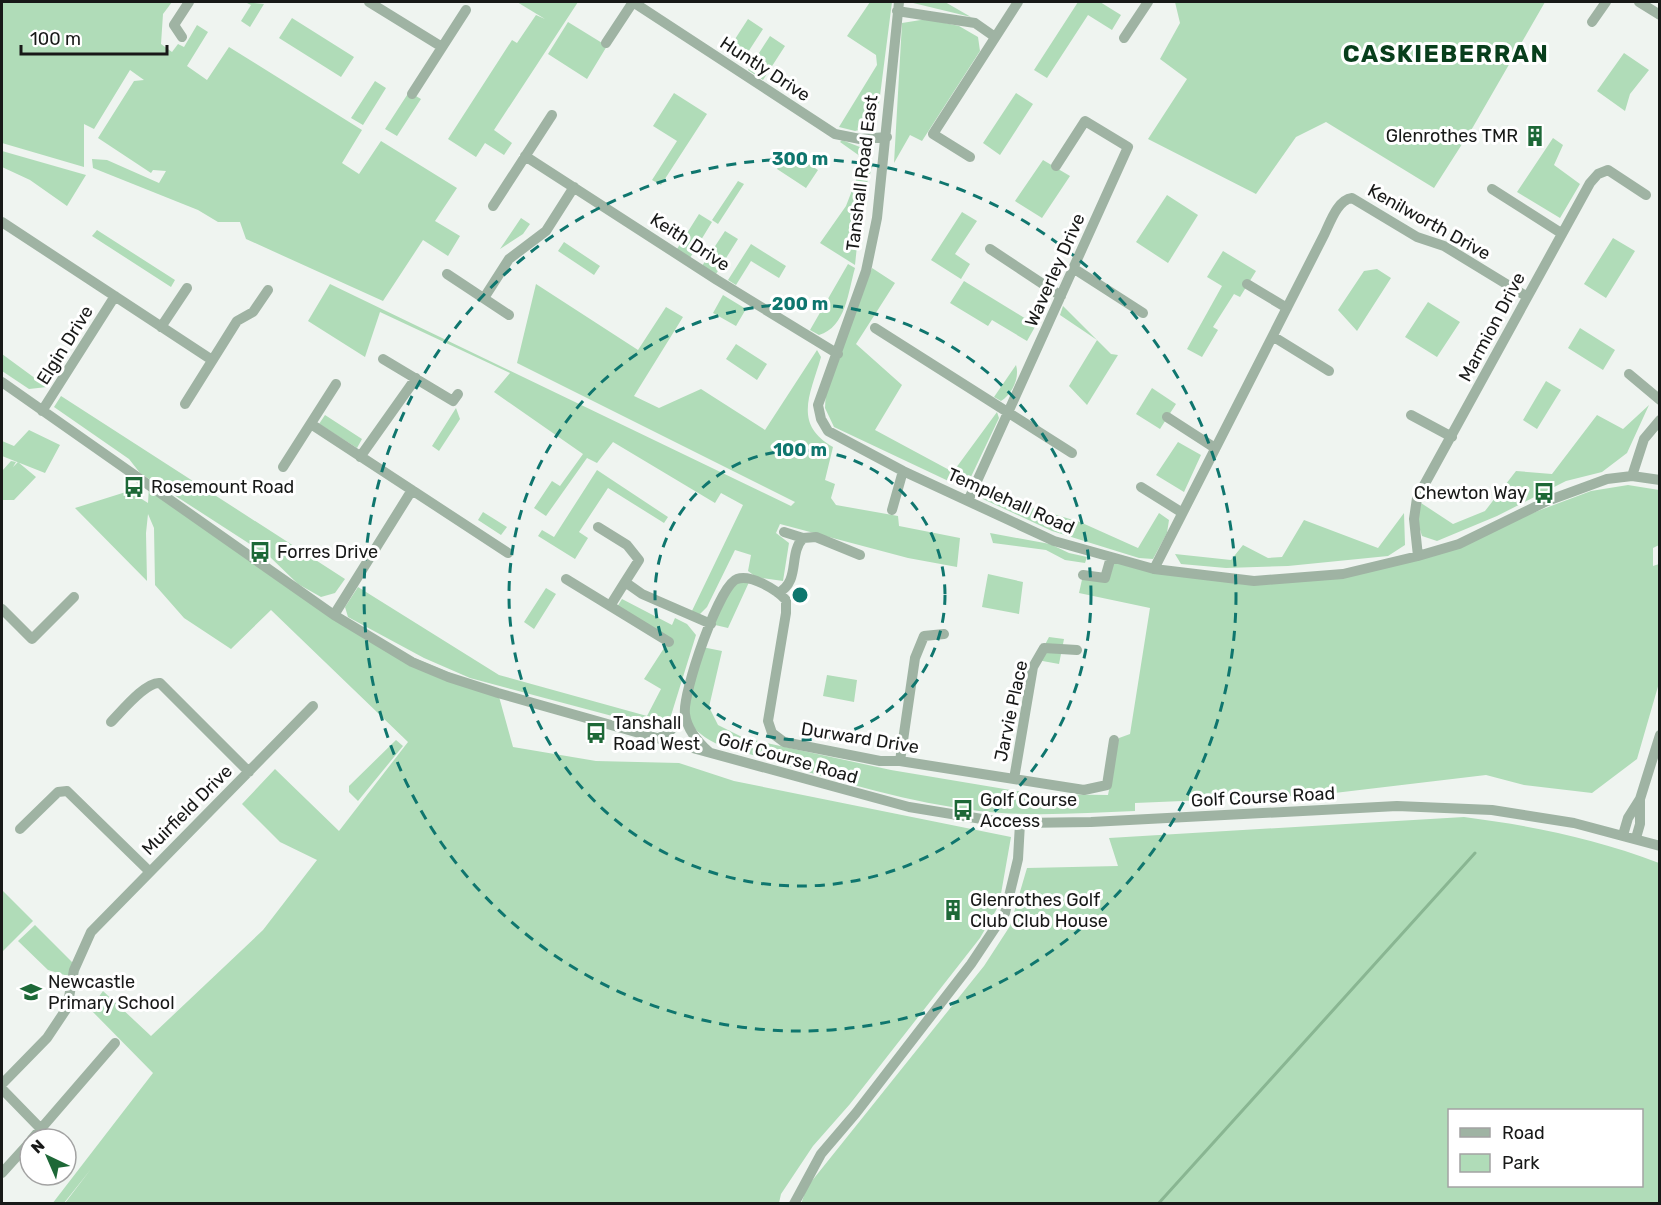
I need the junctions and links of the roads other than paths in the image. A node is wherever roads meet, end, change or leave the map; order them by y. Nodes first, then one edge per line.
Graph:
1 (189, 2) edge
2 (369, 2) edge
3 (633, 2) edge
4 (1018, 2) edge
5 (1148, 2) edge
6 (1606, 2) edge
7 (1639, 2) edge
8 (898, 6) edge
9 (466, 10) dead end
10 (1659, 15) edge
11 (1592, 22) dead end
12 (182, 37) dead end
13 (995, 37) junction
14 (1124, 38) dead end
15 (606, 43) dead end
16 (442, 47) junction
17 (412, 94) dead end
18 (552, 115) dead end
19 (887, 137) junction
20 (525, 156) junction
21 (970, 157) dead end
22 (1056, 166) dead end
23 (574, 188) junction
24 (1492, 189) dead end
25 (1646, 195) dead end
26 (493, 206) dead end
27 (2, 222) edge
28 (1561, 233) junction
29 (990, 249) dead end
30 (1073, 268) junction
31 (447, 274) dead end
32 (1247, 284) dead end
33 (186, 288) dead end
34 (268, 290) dead end
35 (115, 296) junction
36 (1061, 296) junction
37 (1526, 296) junction
38 (484, 298) junction
39 (1287, 308) junction
40 (1143, 313) dead end
41 (509, 315) dead end
42 (161, 327) junction
43 (875, 328) dead end
44 (1274, 337) junction
45 (838, 354) junction
46 (383, 359) dead end
47 (212, 360) junction
48 (1329, 371) dead end
49 (1629, 374) dead end
50 (416, 378) junction
51 (2, 382) edge
52 (336, 384) dead end
53 (458, 394) dead end
54 (1659, 400) edge
55 (185, 404) dead end
56 (42, 411) junction
57 (818, 413) joint
58 (1008, 413) junction
59 (1411, 415) dead end
60 (1167, 417) dead end
61 (1659, 420) edge
62 (310, 424) junction
63 (1452, 437) junction
64 (1215, 448) junction
65 (1072, 453) dead end
66 (360, 457) junction
67 (283, 467) dead end
68 (903, 471) junction
69 (1632, 476) junction
70 (1659, 480) edge
71 (1141, 488) dead end
72 (411, 490) junction
73 (968, 501) junction
74 (892, 510) dead end
75 (1181, 512) junction
76 (598, 527) dead end
77 (784, 532) dead end
78 (803, 538) junction
79 (508, 553) dead end
80 (860, 555) dead end
81 (1418, 556) junction
82 (1111, 557) junction
83 (1154, 569) junction
84 (1083, 575) dead end
85 (566, 579) dead end
86 (625, 582) junction
87 (778, 592) junction
88 (74, 597) dead end
89 (610, 606) junction
90 (2, 609) edge
91 (334, 615) junction
92 (711, 624) junction
93 (944, 634) dead end
94 (669, 642) dead end
95 (1077, 650) dead end
96 (313, 706) dead end
97 (685, 715) junction
98 (111, 722) dead end
99 (1659, 735) edge
100 (658, 738) junction
101 (1114, 740) dead end
102 (712, 754) junction
103 (900, 761) junction
104 (249, 772) junction
105 (1014, 778) junction
106 (1640, 799) junction
107 (1020, 823) junction
108 (20, 829) dead end
109 (1623, 835) junction
110 (1636, 838) junction
111 (1659, 846) edge
112 (149, 871) junction
113 (115, 1043) dead end
114 (2, 1084) edge
115 (2, 1089) edge
116 (39, 1127) edge
117 (43, 1127) edge
118 (18, 1155) edge
119 (2, 1173) edge
120 (794, 1203) edge

1 - 12 street
2 - 16 street
3 - 15 street, Huntly Drive
3 - 19 street, Huntly Drive
4 - 13 street
5 - 14 street
6 - 11 street
7 - 10 street
8 - 13 street
8 - 19 street, Tanshall Road East
9 - 16 street
13 - 21 street
16 - 17 street
18 - 20 street
19 - 45 street, Tanshall Road East
20 - 23 street, Keith Drive
20 - 26 street
22 - 30 street, Waverley Drive
23 - 38 street
23 - 45 street, Keith Drive
24 - 28 street
25 - 28 street, Marmion Drive
27 - 35 street, Elgin Drive
28 - 37 street, Marmion Drive
29 - 36 street
30 - 36 street, Waverley Drive
30 - 40 street
31 - 38 street
32 - 39 street
33 - 42 street
34 - 47 street
35 - 42 street, Elgin Drive
35 - 56 street, Elgin Drive
36 - 58 street, Waverley Drive
37 - 39 street, Kenilworth Drive
37 - 63 street, Marmion Drive
38 - 41 street
39 - 44 street
42 - 47 street, Elgin Drive
43 - 58 street
44 - 48 street
44 - 64 street
45 - 57 street, Tanshall Road East
46 - 50 street
47 - 55 street
49 - 54 street
50 - 53 street
50 - 66 street
51 - 56 street, Golf Course Road
52 - 62 street
56 - 91 street, Golf Course Road
57 - 68 street, Templehall Road
58 - 65 street
58 - 73 street, Waverley Drive
59 - 63 street
60 - 64 street
61 - 69 street
62 - 66 street
62 - 67 street
63 - 81 street, Marmion Drive
64 - 75 street
66 - 72 street
68 - 73 street, Templehall Road
68 - 74 street
69 - 70 street, Templehall Road
69 - 81 street, Templehall Road
71 - 75 street
72 - 79 street
72 - 91 street
73 - 82 street, Templehall Road
75 - 83 street
76 - 86 street
77 - 78 street
78 - 80 street
78 - 87 street
81 - 83 street, Templehall Road
82 - 83 street, Templehall Road
82 - 84 street
85 - 89 street
86 - 89 street
86 - 92 street
87 - 92 street
87 - 103 street, Durward Drive
88 - 90 street
89 - 94 street
91 - 100 street, Golf Course Road
92 - 97 street
93 - 103 street
95 - 105 street, Jarvie Place
96 - 104 street, Muirfield Drive
97 - 100 street
97 - 102 street
98 - 104 street, Muirfield Drive
99 - 106 street
100 - 102 street, Golf Course Road
101 - 105 street, Durward Drive
102 - 107 street, Golf Course Road
103 - 105 street, Durward Drive
104 - 112 street, Muirfield Drive
106 - 109 street
106 - 110 street
107 - 109 street, Golf Course Road
107 - 120 street
108 - 112 street, Muirfield Drive
109 - 110 street, Golf Course Road
110 - 111 street, Golf Course Road
112 - 114 street, Muirfield Drive
113 - 117 street
115 - 116 street
118 - 119 street

